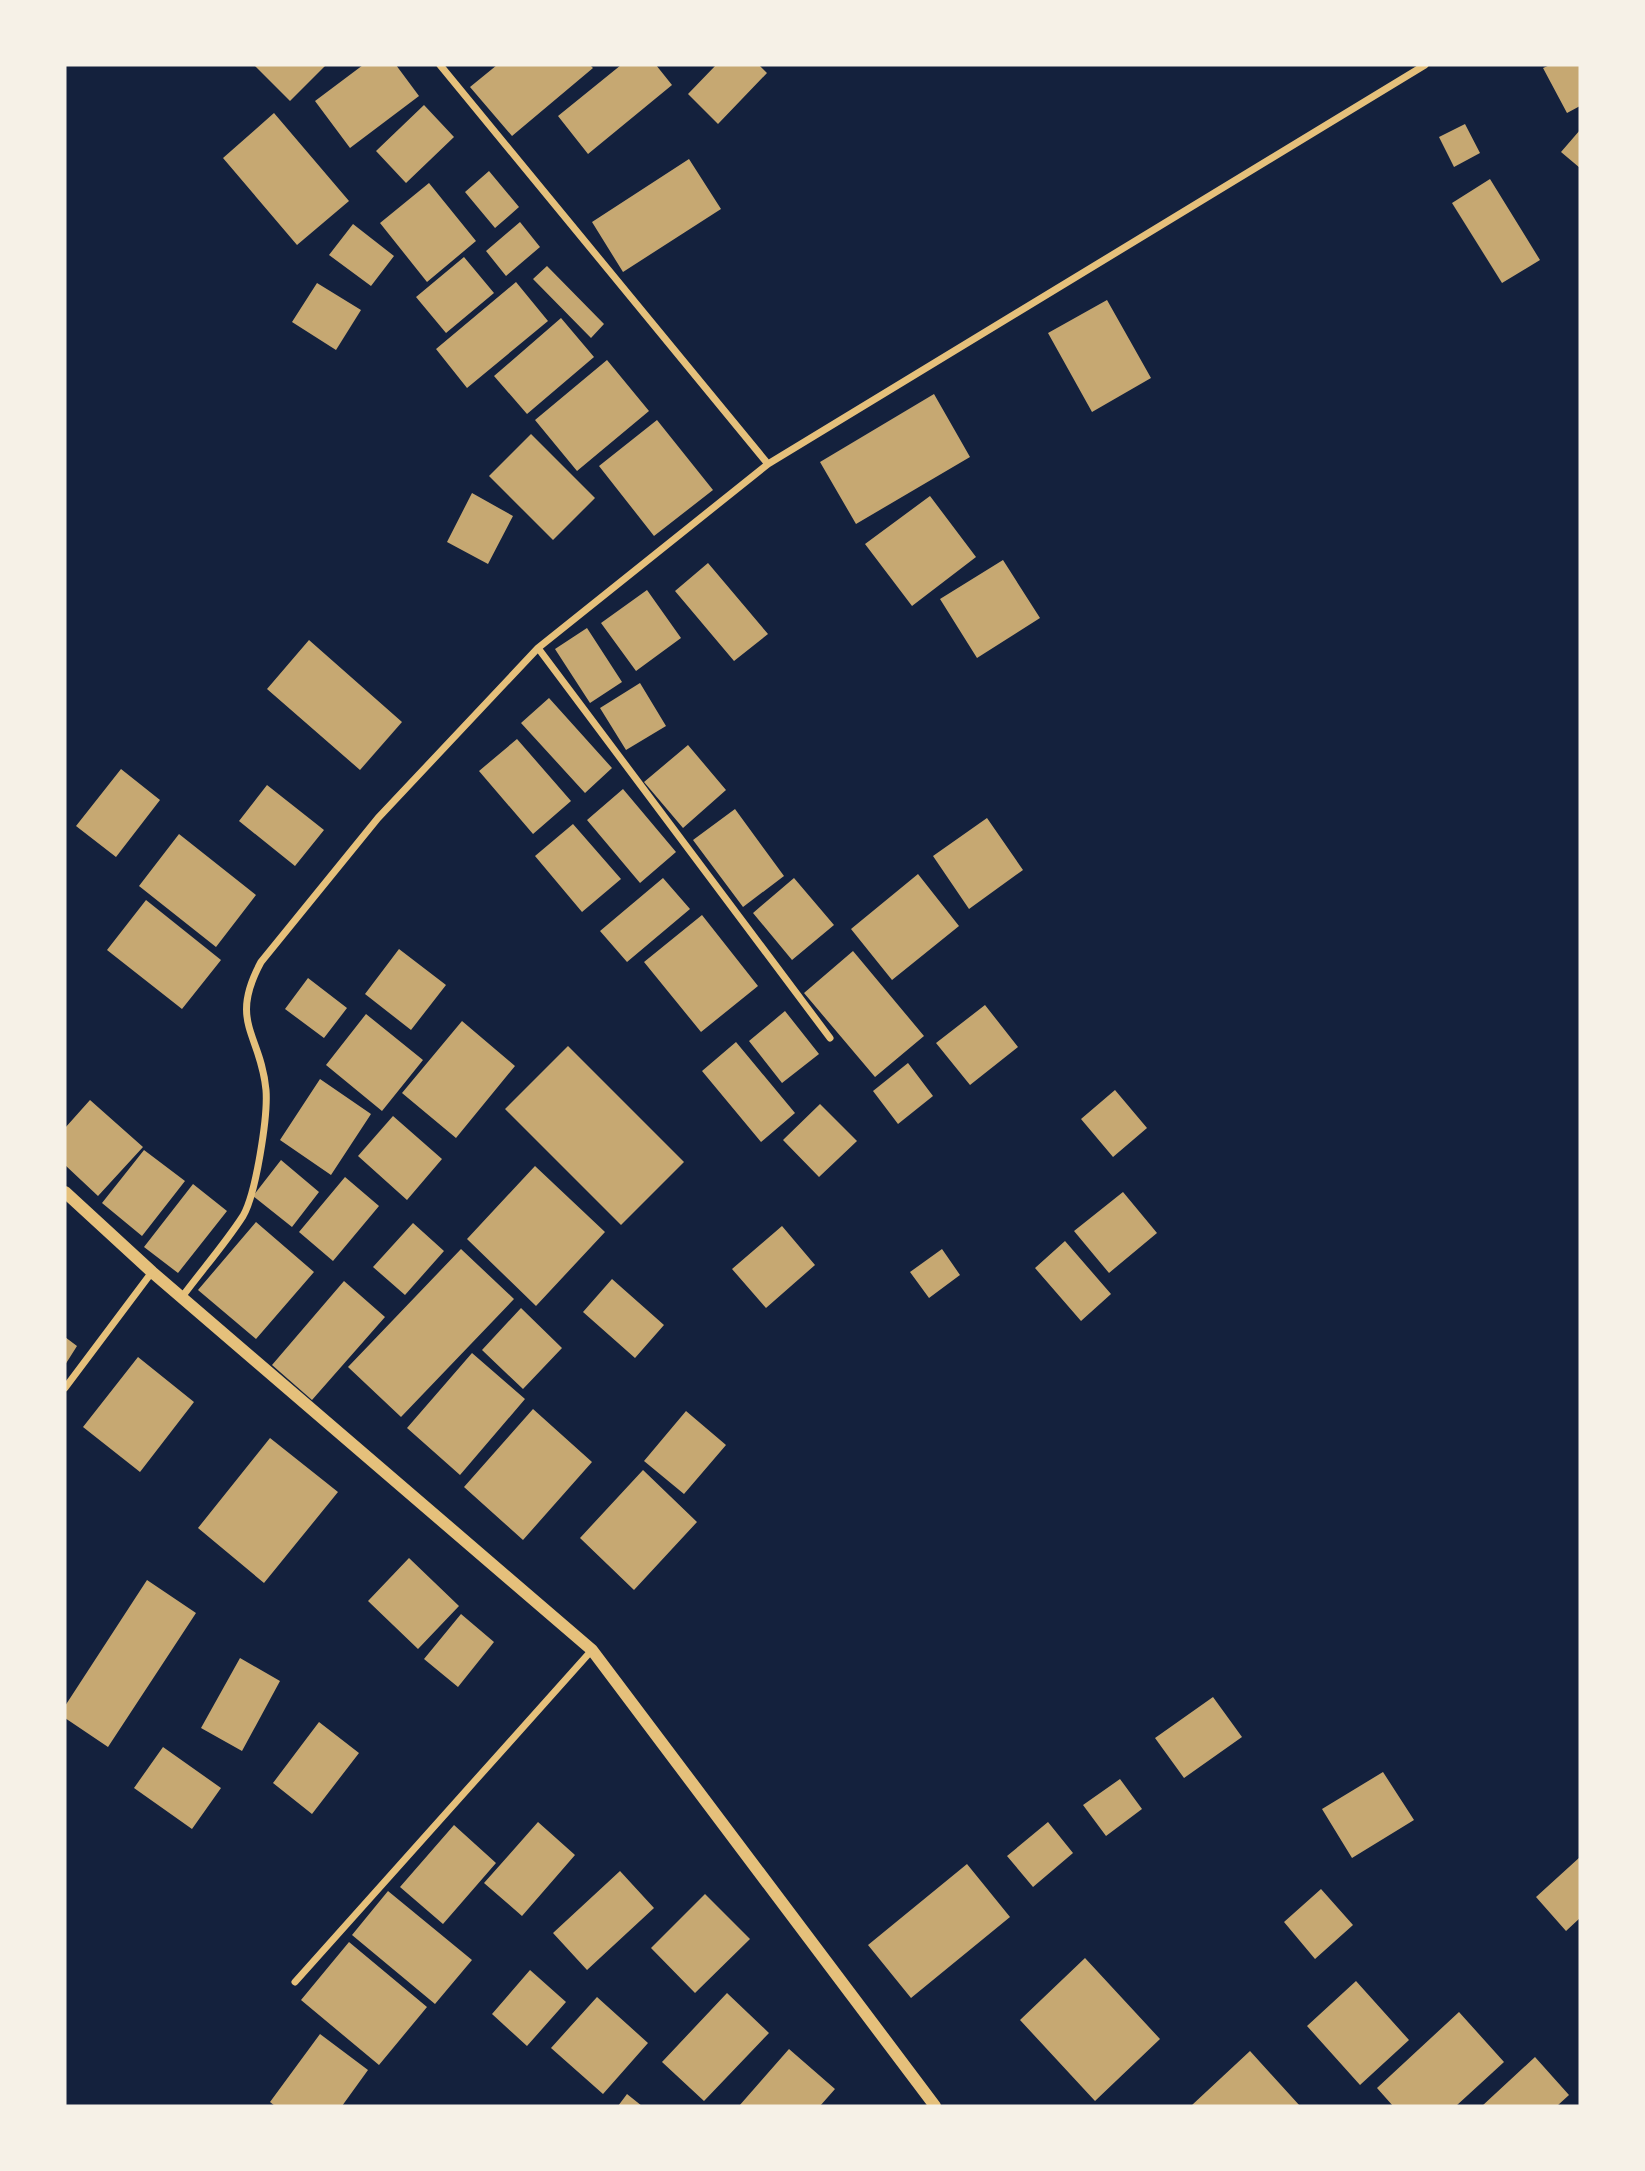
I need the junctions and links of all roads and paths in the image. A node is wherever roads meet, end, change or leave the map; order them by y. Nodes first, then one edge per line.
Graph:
1 (440, 65) edge
2 (1425, 65) edge
3 (768, 464) junction
4 (538, 648) junction
5 (830, 1038) dead end
6 (65, 1192) edge
7 (152, 1272) junction
8 (181, 1297) junction
9 (65, 1388) edge
10 (592, 1650) junction
11 (295, 1982) dead end
12 (935, 2106) edge

1 - 3 street
2 - 3 street
3 - 4 street
4 - 5 street
4 - 8 street
6 - 7 street
7 - 8 street
7 - 9 street
8 - 10 street
10 - 11 street
10 - 12 street

